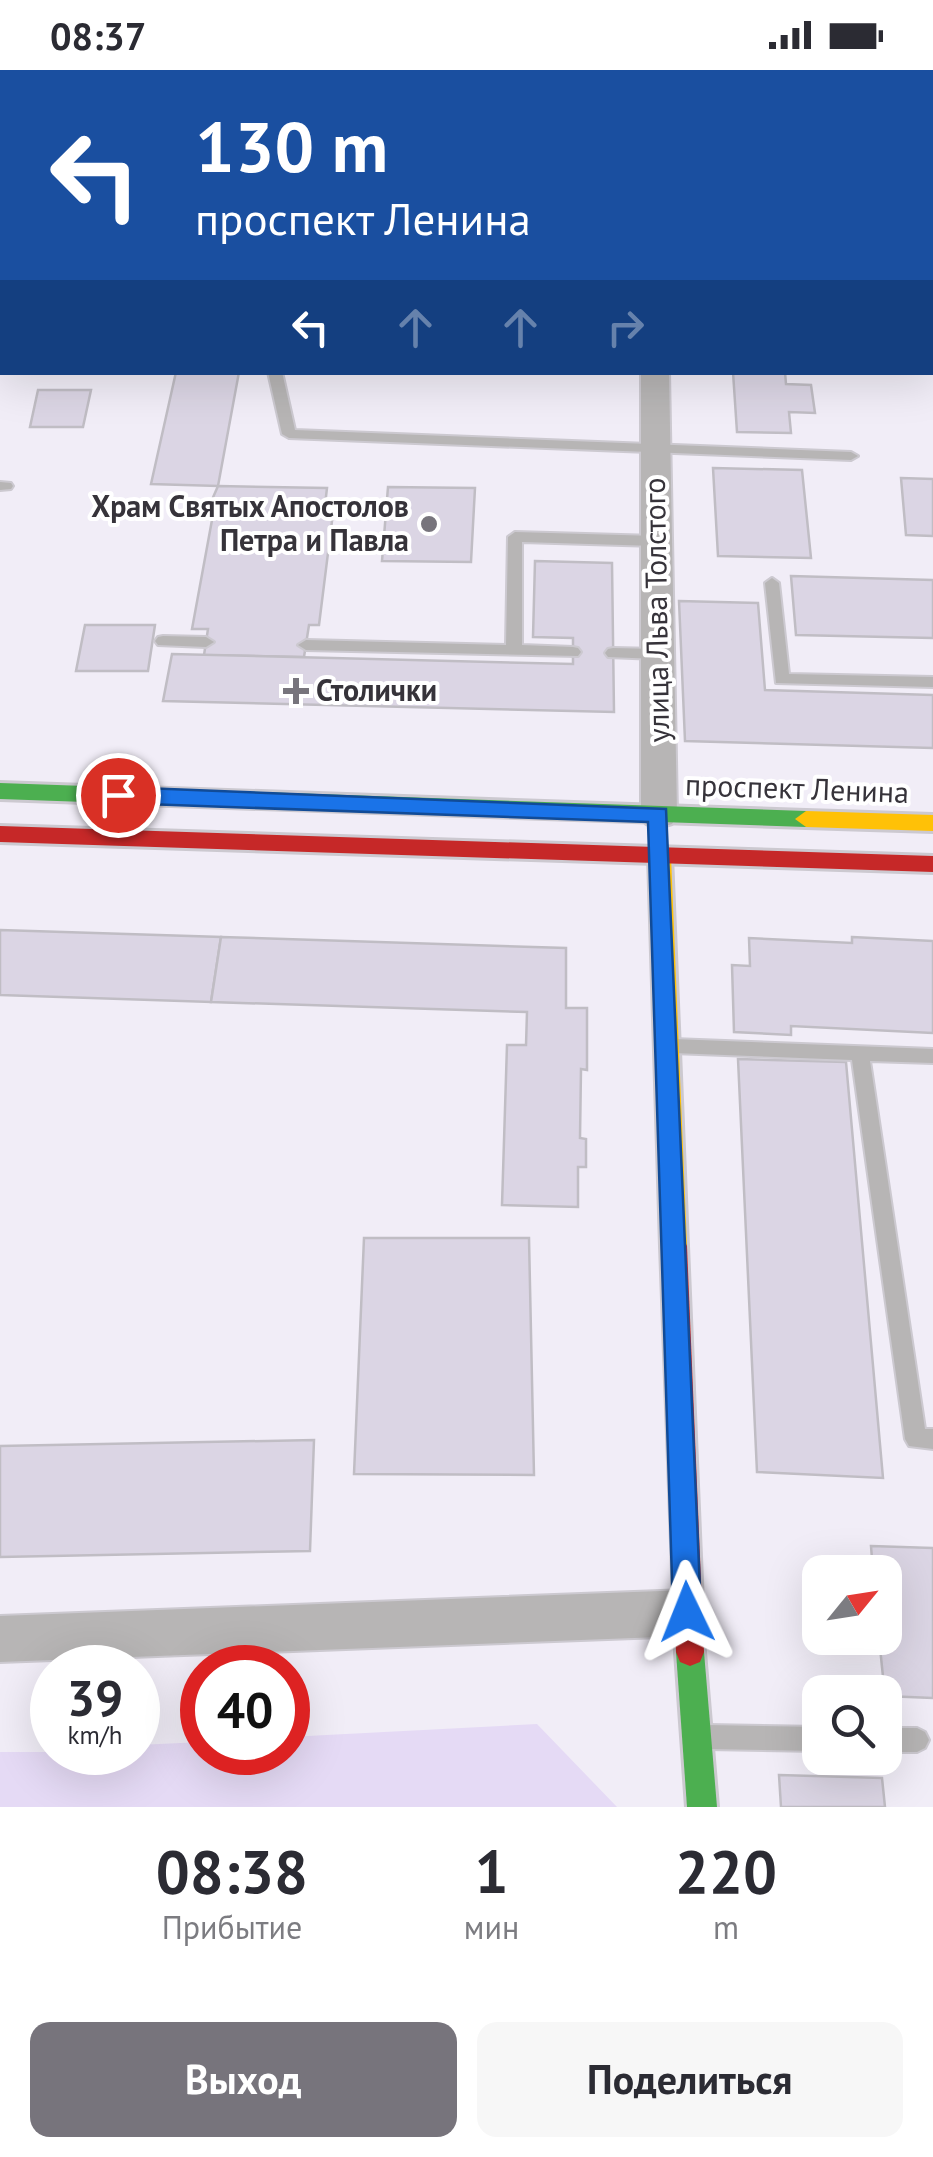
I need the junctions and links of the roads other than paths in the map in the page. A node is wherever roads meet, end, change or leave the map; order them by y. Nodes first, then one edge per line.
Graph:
1 (277, 375) edge
2 (654, 375) edge
3 (655, 448) junction
4 (851, 456) dead end
5 (656, 541) junction
6 (772, 584) dead end
7 (163, 641) dead end
8 (206, 642) dead end
9 (306, 645) dead end
10 (514, 650) junction
11 (573, 652) dead end
12 (613, 653) dead end
13 (657, 654) junction
14 (933, 682) edge
15 (0, 791) edge
16 (659, 815) junction
17 (933, 823) edge
18 (0, 834) edge
19 (660, 856) junction
20 (933, 864) edge
21 (668, 1046) junction
22 (860, 1053) junction
23 (933, 1056) edge
24 (933, 1439) edge
25 (687, 1612) junction
26 (0, 1640) edge
27 (696, 1737) junction
28 (802, 1739) edge
29 (902, 1740) edge
30 (917, 1740) dead end
31 (702, 1807) edge

1 - 3 lane
2 - 3 street, улица Льва Толстого
3 - 4 lane
3 - 5 street, улица Льва Толстого
5 - 10 lane
5 - 13 street, улица Льва Толстого
6 - 14 lane
7 - 8 lane
9 - 10 lane
10 - 11 lane
12 - 13 lane
13 - 16 street, улица Льва Толстого
15 - 16 main road, проспект Ленина
16 - 17 main road, проспект Ленина
16 - 19 main road, улица Льва Толстого
18 - 19 main road
19 - 20 main road
19 - 21 main road, улица Льва Толстого
21 - 22 lane
21 - 25 main road, улица Льва Толстого
22 - 23 lane
22 - 24 lane
25 - 26 street
25 - 27 main road, улица Льва Толстого
27 - 28 lane
27 - 31 main road, улица Льва Толстого
29 - 30 lane

